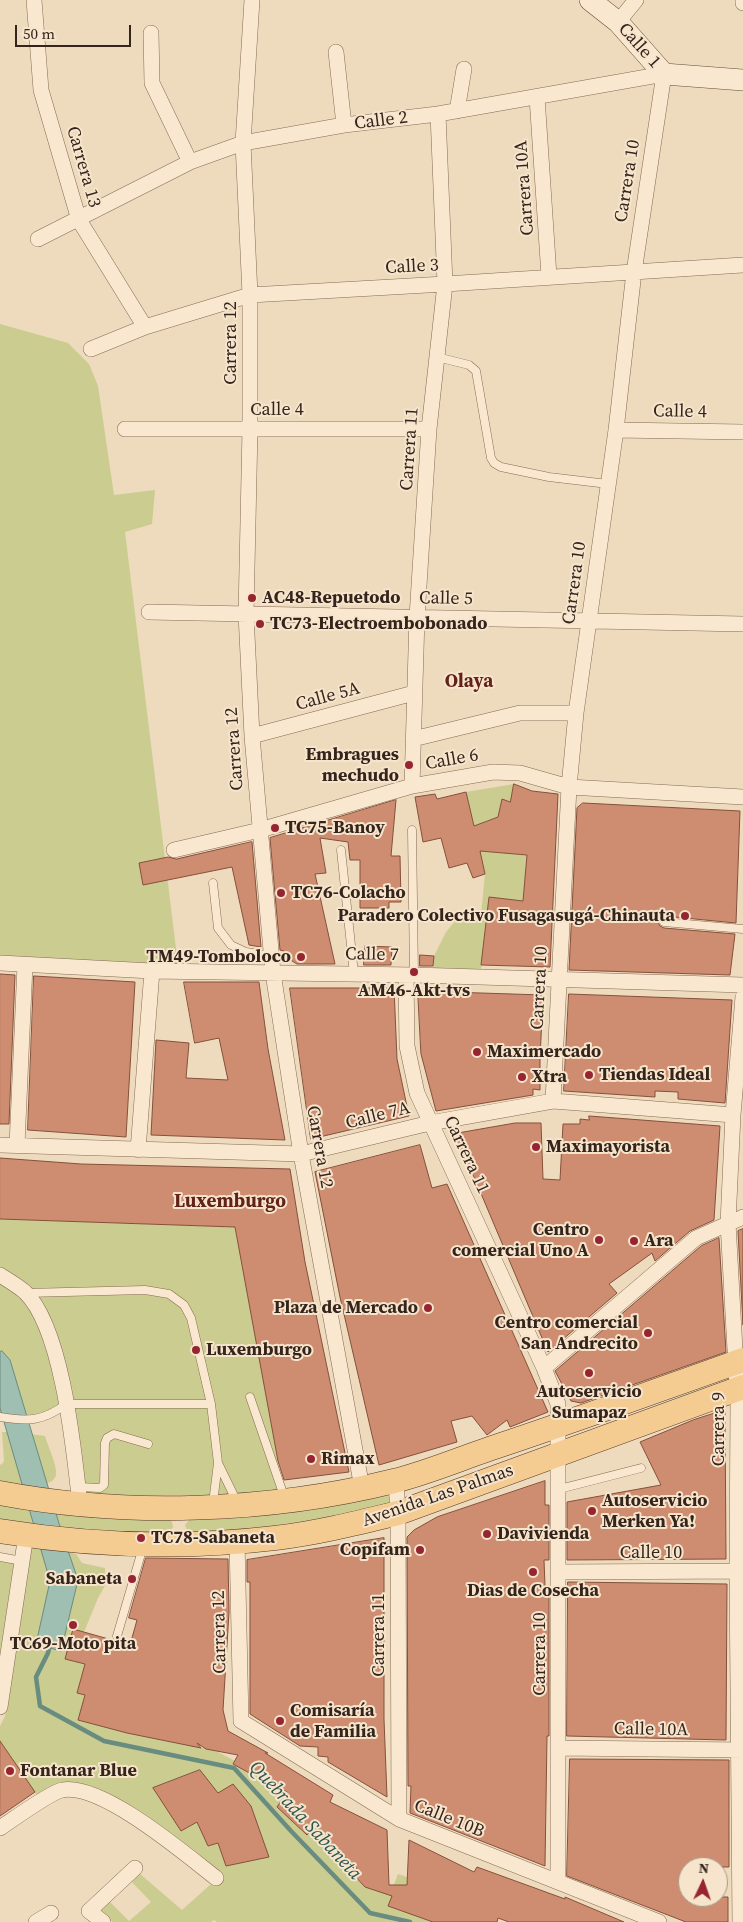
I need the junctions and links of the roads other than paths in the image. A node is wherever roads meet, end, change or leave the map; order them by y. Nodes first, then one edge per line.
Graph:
1 (34, 0) edge
2 (252, 0) edge
3 (590, 0) edge
4 (636, 0) edge
5 (618, 22) junction
6 (151, 33) dead end
7 (336, 52) dead end
8 (464, 69) dead end
9 (664, 74) junction
10 (743, 80) edge
11 (538, 97) junction
12 (457, 111) junction
13 (438, 114) junction
14 (344, 125) junction
15 (243, 143) junction
16 (190, 162) junction
17 (79, 220) junction
18 (38, 239) dead end
19 (743, 265) edge
20 (634, 272) junction
21 (549, 276) junction
22 (445, 284) junction
23 (250, 294) junction
24 (145, 327) junction
25 (91, 349) dead end
26 (437, 357) junction
27 (429, 428) junction
28 (125, 429) dead end
29 (250, 429) junction
30 (616, 430) junction
31 (743, 432) edge
32 (608, 484) junction
33 (148, 612) dead end
34 (246, 614) junction
35 (417, 618) junction
36 (588, 621) junction
37 (743, 624) edge
38 (414, 693) junction
39 (576, 713) junction
40 (252, 736) junction
41 (413, 739) junction
42 (412, 786) junction
43 (569, 787) junction
44 (743, 797) edge
45 (260, 830) junction
46 (412, 830) dead end
47 (174, 850) dead end
48 (341, 850) dead end
49 (213, 883) dead end
50 (664, 922) dead end
51 (743, 929) edge
52 (271, 956) junction
53 (0, 963) edge
54 (25, 965) junction
55 (152, 971) junction
56 (273, 973) junction
57 (354, 974) junction
58 (410, 975) junction
59 (560, 979) junction
60 (743, 985) edge
61 (743, 997) edge
62 (553, 1101) junction
63 (733, 1115) junction
64 (430, 1123) junction
65 (0, 1145) edge
66 (17, 1145) junction
67 (138, 1150) junction
68 (301, 1154) junction
69 (743, 1217) edge
70 (728, 1223) junction
71 (0, 1275) edge
72 (26, 1293) junction
73 (739, 1361) edge
74 (544, 1368) junction
75 (740, 1396) edge
76 (250, 1397) dead end
77 (66, 1404) junction
78 (211, 1404) junction
79 (0, 1416) edge
80 (559, 1426) junction
81 (148, 1444) dead end
82 (559, 1454) junction
83 (218, 1463) junction
84 (641, 1468) dead end
85 (396, 1481) junction
86 (362, 1488) junction
87 (559, 1490) junction
88 (0, 1494) edge
89 (79, 1496) junction
90 (285, 1501) junction
91 (239, 1505) junction
92 (212, 1507) junction
93 (180, 1508) junction
94 (398, 1513) junction
95 (0, 1532) edge
96 (26, 1536) junction
97 (237, 1541) junction
98 (179, 1544) junction
99 (144, 1545) junction
100 (0, 1557) edge
101 (22, 1561) junction
102 (740, 1571) edge
103 (559, 1572) junction
104 (117, 1636) dead end
105 (0, 1707) edge
106 (241, 1721) joint
107 (558, 1748) junction
108 (741, 1750) edge
109 (399, 1819) junction
110 (0, 1828) edge
111 (135, 1868) dead end
112 (216, 1878) dead end
113 (558, 1882) junction
114 (51, 1913) dead end
115 (36, 1922) edge
116 (103, 1922) edge
117 (659, 1922) edge
118 (740, 1922) edge

1 - 17 street, Carrera 13
2 - 15 street, Carrera 12
3 - 5 street, Calle 1
4 - 5 street
5 - 9 street, Calle 1
6 - 16 street
7 - 14 street
8 - 12 street
9 - 10 street, Calle 2
9 - 11 street, Calle 2
9 - 20 street, Carrera 10
11 - 12 street, Calle 2
11 - 21 street, Carrera 10A
12 - 13 street, Calle 2
13 - 14 street, Calle 2
13 - 22 street, Carrera 11
14 - 15 street, Calle 2
15 - 16 street, Calle 2
15 - 23 street, Carrera 12
16 - 17 street, Calle 2
17 - 18 street, Calle 2
17 - 24 street, Carrera 13
19 - 20 street, Calle 3
20 - 21 street, Calle 3
20 - 30 street, Carrera 10
21 - 22 street, Calle 3
22 - 23 street, Calle 3
22 - 26 street, Carrera 11
23 - 24 street, Calle 3
23 - 29 street, Carrera 12
24 - 25 street, Calle 3
26 - 27 street, Carrera 11
26 - 32 lane
27 - 29 street, Calle 4
27 - 35 street, Carrera 11
28 - 29 street, Calle 4
29 - 34 street, Carrera 12
30 - 31 street, Calle 4
30 - 32 street, Carrera 10
32 - 36 street, Carrera 10
33 - 34 street, Calle 5
34 - 35 street, Calle 5
34 - 40 street, Carrera 12
35 - 36 street, Calle 5
35 - 38 street, Carrera 11
36 - 37 street, Calle 5
36 - 39 street, Carrera 10
38 - 40 street, Calle 5A
38 - 41 street, Carrera 11
39 - 41 street
39 - 43 street, Carrera 10
40 - 45 street, Carrera 12
41 - 42 street, Carrera 11
42 - 43 street, Calle 6
42 - 45 street, Calle 6
43 - 44 street, Calle 6
43 - 59 street, Carrera 10
45 - 47 street, Calle 6
45 - 52 street, Carrera 12
46 - 58 lane, Carrera 11
48 - 57 lane
49 - 52 lane
50 - 51 lane
52 - 56 street, Carrera 12
53 - 54 street, Calle 7
54 - 55 street, Calle 7
54 - 66 street
55 - 56 street, Calle 7
55 - 67 street
56 - 57 street, Calle 7
56 - 68 street, Carrera 12
57 - 58 street, Calle 7
58 - 59 street, Calle 7
58 - 64 street, Carrera 11
59 - 60 street, Calle 7
59 - 62 street, Carrera 10
61 - 63 street, Carrera 9
62 - 63 street, Calle 7A
62 - 64 street, Calle 7A
63 - 70 street, Carrera 9
64 - 68 street, Calle 7A
64 - 74 street, Carrera 11
65 - 66 street, Calle 7A
66 - 67 street, Calle 7A
67 - 68 street, Calle 7A
68 - 86 street, Carrera 12
69 - 70 street
70 - 73 street, Carrera 9
70 - 74 street
71 - 72 street
72 - 77 street
72 - 78 lane
73 - 75 street, Carrera 9
73 - 80 main road, Avenida Las Palmas
74 - 80 street, Carrera 11
75 - 82 main road, Avenida Las Palmas
75 - 102 street, Carrera 9
76 - 90 lane
77 - 78 lane
77 - 79 lane
77 - 89 street
78 - 83 lane
80 - 82 street, Carrera 10
80 - 85 main road, Avenida Las Palmas
81 - 89 lane
82 - 87 street, Carrera 10
82 - 94 main road, Avenida Las Palmas
83 - 91 lane
83 - 92 lane
84 - 87 lane
85 - 86 main road, Avenida Las Palmas
85 - 94 street, Carrera 11
86 - 90 main road, Avenida Las Palmas
87 - 103 street, Carrera 10
88 - 89 main road, Avenida Las Palmas
89 - 93 main road, Avenida Las Palmas
90 - 91 main road, Avenida Las Palmas
91 - 92 main road, Avenida Las Palmas
92 - 93 main road, Avenida Las Palmas
93 - 98 main road
94 - 97 main road, Avenida Las Palmas
94 - 109 street, Carrera 11
95 - 96 main road, Avenida Las Palmas
96 - 99 main road, Avenida Las Palmas
96 - 101 street
97 - 98 main road, Avenida Las Palmas
97 - 106 street, Carrera 12
98 - 99 main road, Avenida Las Palmas
99 - 104 lane
100 - 101 lane
101 - 105 street
102 - 103 street, Calle 10
102 - 108 street, Carrera 9
103 - 107 street, Carrera 10
106 - 109 street, Calle 10B
107 - 108 street, Calle 10A
107 - 113 street, Carrera 10
108 - 118 street, Carrera 9
109 - 113 street, Calle 10B
110 - 112 street
111 - 116 street
113 - 117 street, Calle 10B
114 - 115 street

